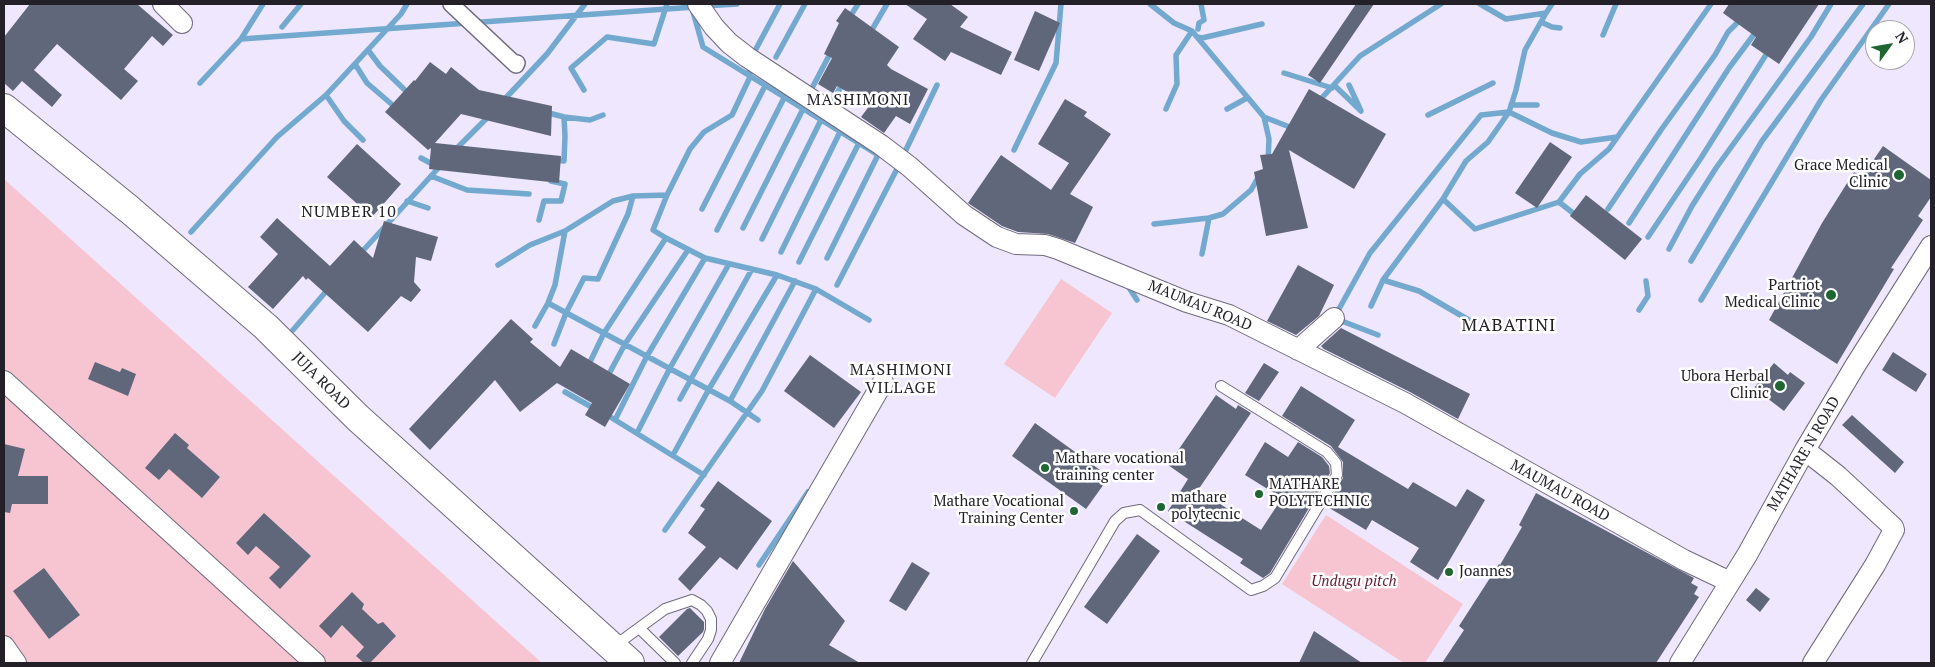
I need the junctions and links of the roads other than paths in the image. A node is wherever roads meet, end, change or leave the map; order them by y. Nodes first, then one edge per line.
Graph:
1 (164, 4) edge
2 (451, 4) edge
3 (698, 4) edge
4 (182, 23) dead end
5 (517, 63) dead end
6 (4, 108) edge
7 (1931, 246) edge
8 (1334, 318) dead end
9 (1298, 350) junction
10 (4, 381) edge
11 (883, 382) dead end
12 (1221, 386) dead end
13 (1805, 450) junction
14 (1730, 582) junction
15 (640, 629) junction
16 (4, 646) edge
17 (621, 655) edge
18 (16, 663) edge
19 (315, 663) edge
20 (674, 663) edge
21 (692, 663) edge
22 (720, 663) edge
23 (1032, 663) edge
24 (1680, 663) edge
25 (1812, 663) edge

1 - 4 street
2 - 5 street
3 - 9 street, MAUMAU ROAD
6 - 17 main road, JUJA ROAD
7 - 13 street, MATHARE N ROAD
8 - 9 street
9 - 14 street, MAUMAU ROAD
10 - 19 street
11 - 22 street
12 - 23 lane
13 - 14 street, MATHARE N ROAD
13 - 25 street
14 - 24 street, MATHARE N ROAD
15 - 17 lane
15 - 20 lane
15 - 21 lane
16 - 18 street

